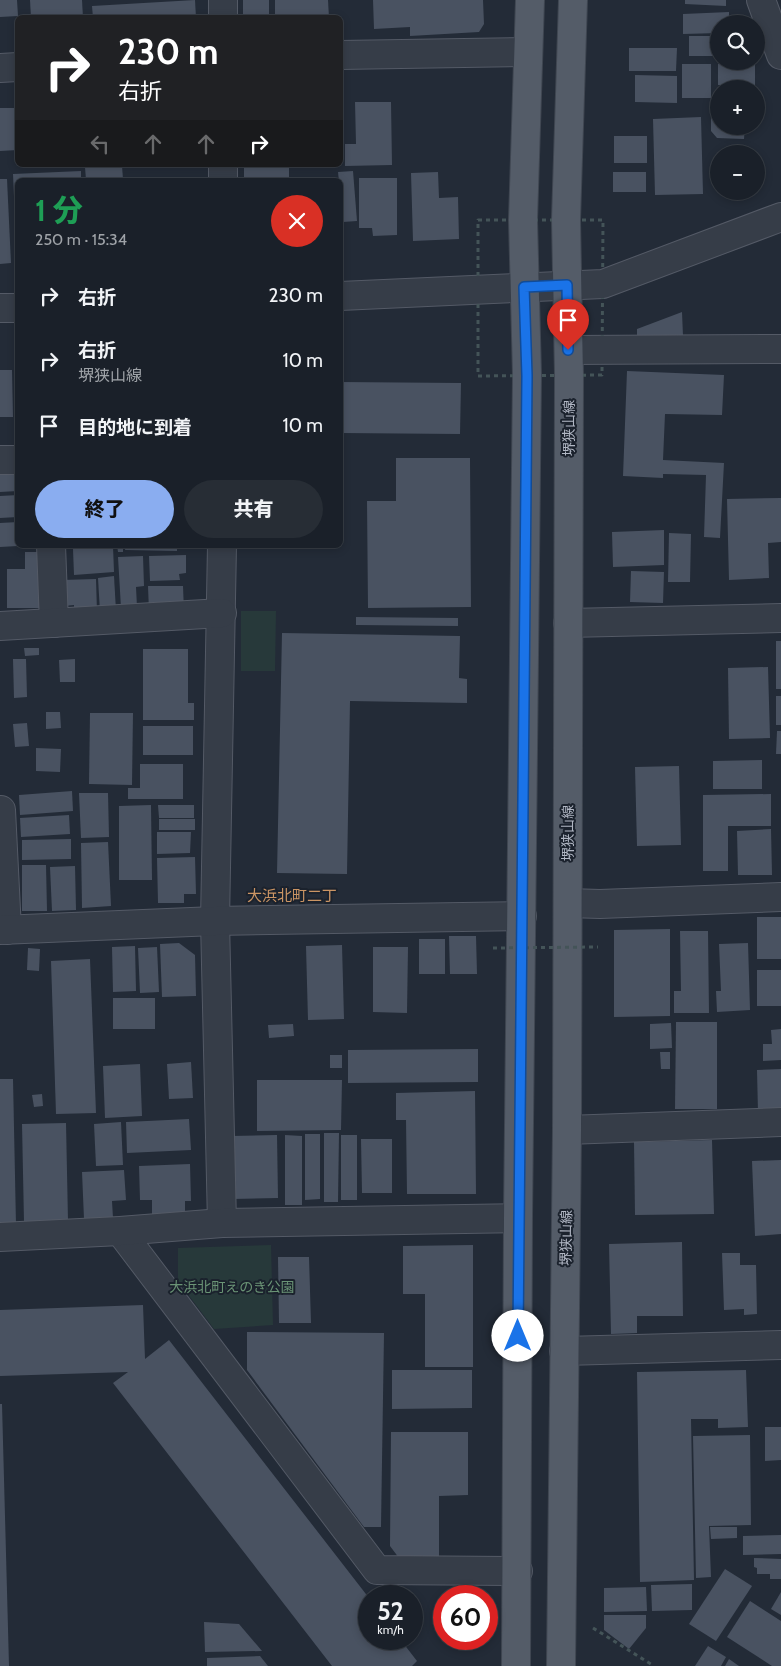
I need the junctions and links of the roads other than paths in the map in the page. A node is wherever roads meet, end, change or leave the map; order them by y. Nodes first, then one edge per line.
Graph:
1 (223, 0) edge
2 (530, 0) edge
3 (573, 0) edge
4 (223, 15) edge
5 (770, 15) edge
6 (528, 52) junction
7 (343, 55) edge
8 (781, 55) edge
9 (15, 67) edge
10 (0, 68) edge
11 (781, 217) edge
12 (567, 285) junction
13 (524, 287) junction
14 (343, 296) edge
15 (0, 308) edge
16 (15, 308) edge
17 (781, 349) edge
18 (568, 350) junction
19 (0, 460) edge
20 (15, 460) edge
21 (51, 548) edge
22 (222, 548) edge
23 (222, 613) junction
24 (781, 618) edge
25 (54, 623) junction
26 (568, 623) junction
27 (0, 626) edge
28 (1, 810) dead end
29 (781, 897) edge
30 (568, 903) junction
31 (522, 916) junction
32 (215, 921) junction
33 (3, 930) edge
34 (781, 1122) edge
35 (568, 1130) junction
36 (518, 1218) junction
37 (222, 1223) junction
38 (120, 1231) junction
39 (0, 1237) edge
40 (781, 1345) edge
41 (564, 1351) junction
42 (518, 1572) junction
43 (516, 1666) edge
44 (561, 1666) edge

1 - 4 street
2 - 6 main road
3 - 12 main road, 堺狭山線
5 - 8 street
6 - 7 street
6 - 13 main road
9 - 10 street
11 - 12 street
12 - 13 street
12 - 18 main road, 堺狭山線
13 - 14 street
13 - 31 main road
15 - 16 street
17 - 18 street
18 - 26 main road, 堺狭山線
19 - 20 street
21 - 25 street
22 - 23 street
23 - 25 street
23 - 32 street
24 - 26 street
25 - 27 street
26 - 30 main road, 堺狭山線
28 - 33 street
29 - 30 street
30 - 35 main road, 堺狭山線
31 - 32 street
31 - 36 main road
32 - 33 street
32 - 37 street
34 - 35 street
35 - 41 main road, 堺狭山線
36 - 37 street
36 - 42 main road
37 - 38 street
38 - 39 street
38 - 42 street
40 - 41 street
41 - 44 main road, 堺狭山線
42 - 43 main road

